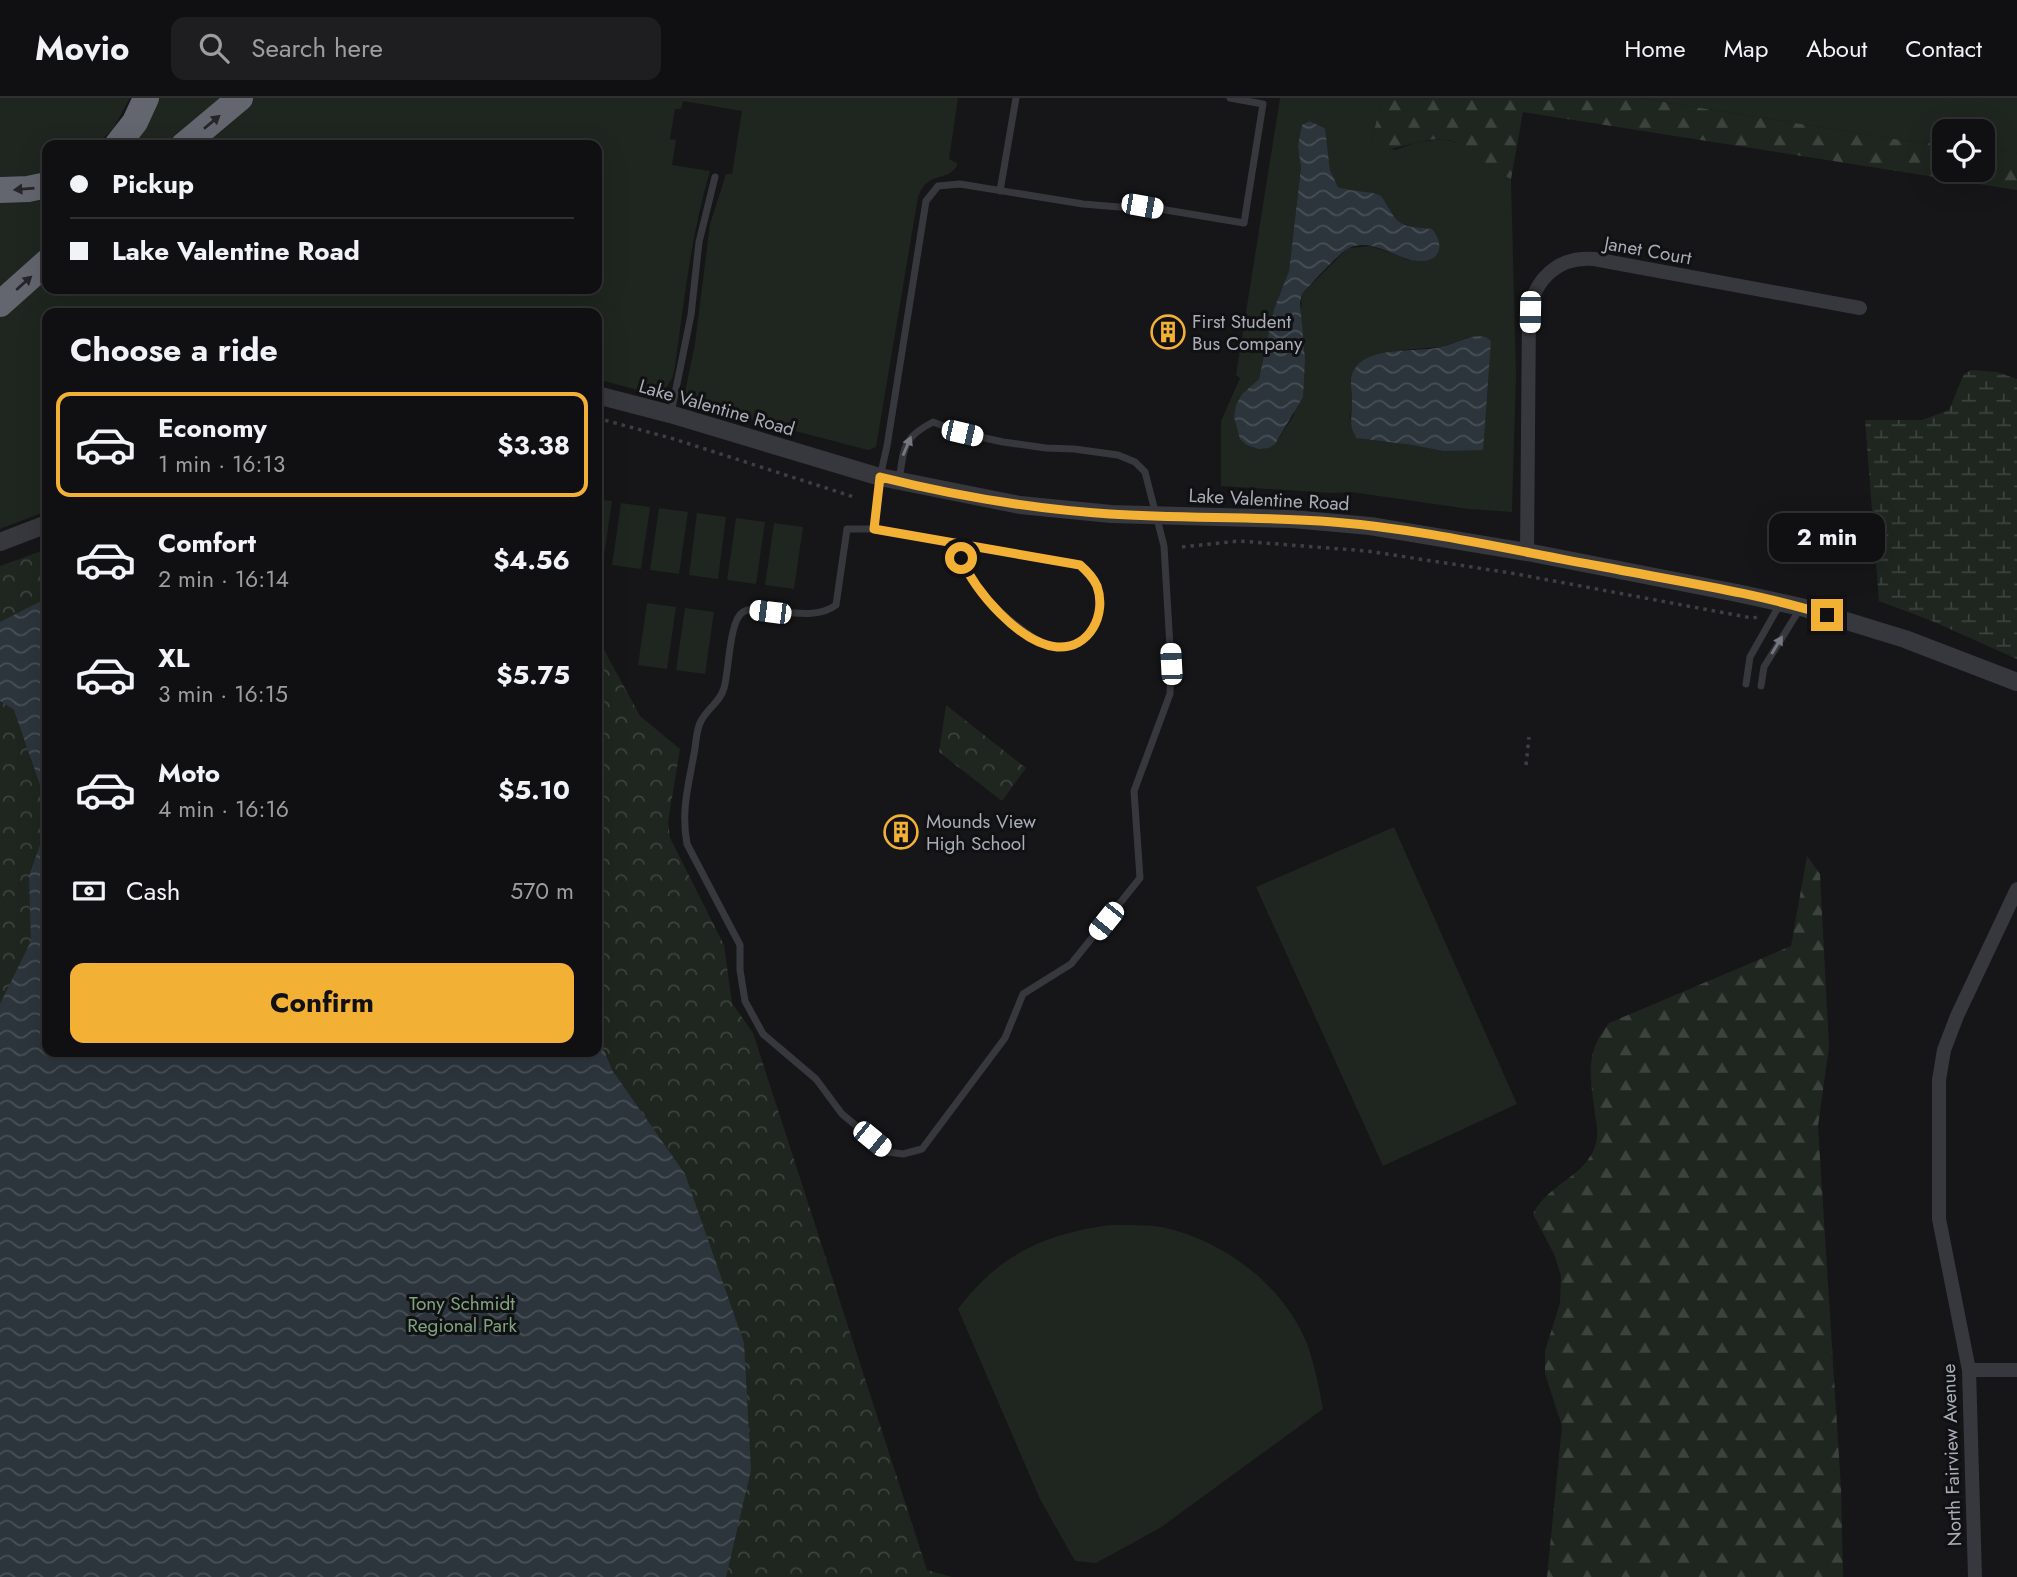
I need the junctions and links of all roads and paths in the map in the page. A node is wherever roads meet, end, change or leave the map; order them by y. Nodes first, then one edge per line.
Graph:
1 (146, 98) edge
2 (240, 98) edge
3 (1016, 98) edge
4 (1230, 98) edge
5 (121, 140) edge
6 (190, 140) edge
7 (715, 177) dead end
8 (42, 186) edge
9 (0, 190) edge
10 (1000, 191) junction
11 (42, 266) edge
12 (0, 304) edge
13 (1860, 308) dead end
14 (602, 396) edge
15 (670, 414) junction
16 (602, 419) edge
17 (880, 477) junction
18 (898, 482) junction
19 (854, 497) dead end
20 (1155, 516) junction
21 (42, 526) edge
22 (874, 529) junction
23 (0, 542) edge
24 (954, 544) junction
25 (1181, 547) dead end
26 (1527, 552) junction
27 (1801, 607) junction
28 (1777, 610) junction
29 (2017, 682) edge
30 (1745, 684) dead end
31 (1761, 686) dead end
32 (1529, 737) dead end
33 (1526, 765) dead end
34 (2017, 889) edge
35 (1969, 1370) junction
36 (2017, 1370) edge
37 (1975, 1577) edge

1 - 5 highway
6 -> 2 highway
3 - 10 lane
4 - 10 lane
7 - 15 lane
8 -> 9 highway
10 - 17 lane
12 -> 11 highway
13 - 26 street, Janet Court
14 - 15 street, Lake Valentine Road
15 - 17 street, Lake Valentine Road
16 - 19 path
17 - 18 street, Lake Valentine Road
17 - 22 lane
18 - 20 street, Lake Valentine Road
18 -> 20 lane
20 - 22 lane
20 - 26 street, Lake Valentine Road
21 - 23 street
22 - 24 lane
24 - 24 lane
25 - 28 path
26 - 28 street, Lake Valentine Road
27 - 28 street, Lake Valentine Road
27 - 29 street, Lake Valentine Road
31 -> 27 lane
28 - 30 lane
32 - 33 path
34 - 35 street, North Fairview Avenue
35 - 36 street
35 - 37 street, North Fairview Avenue

